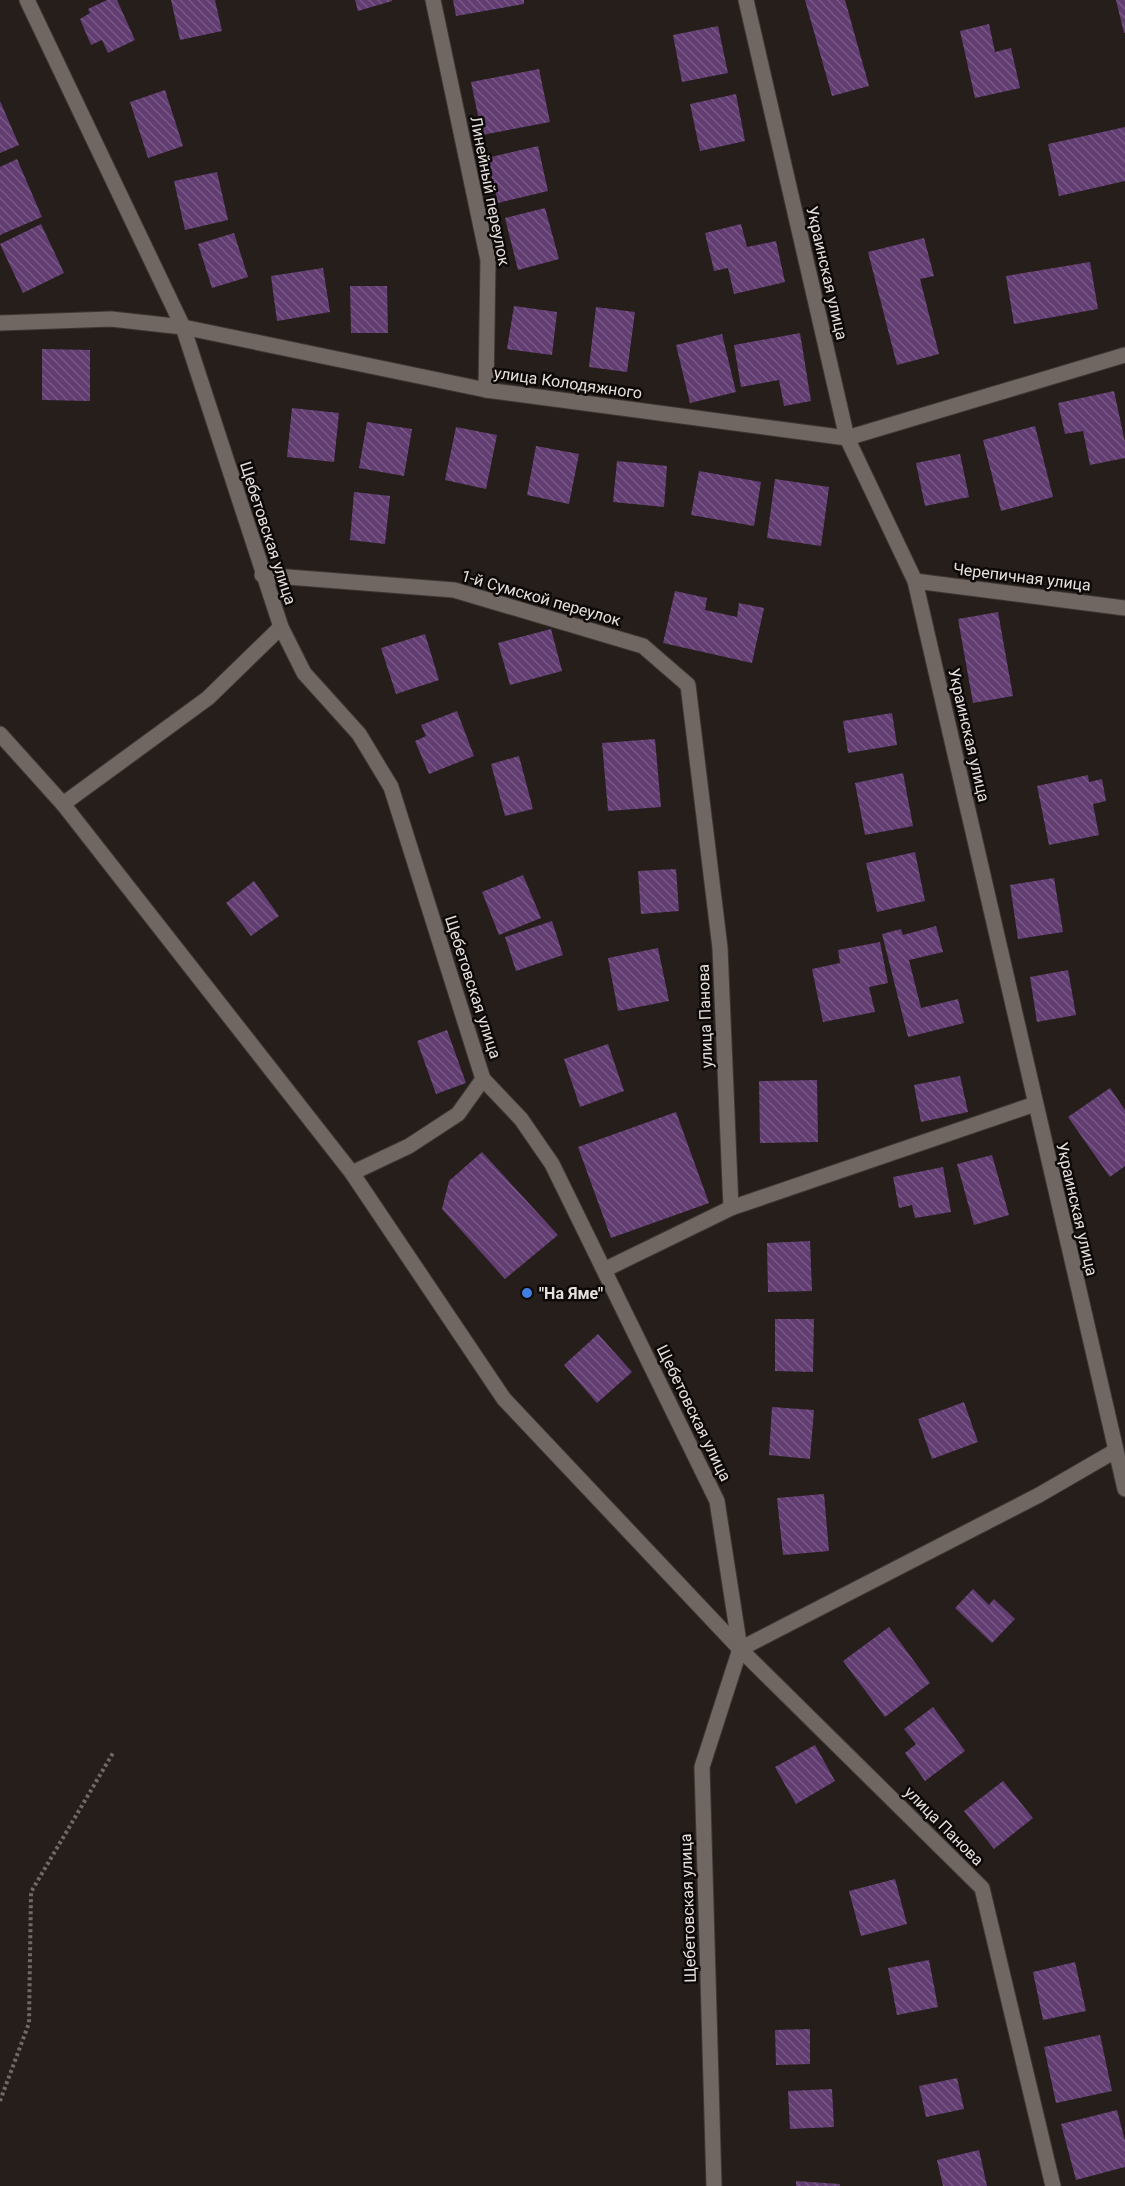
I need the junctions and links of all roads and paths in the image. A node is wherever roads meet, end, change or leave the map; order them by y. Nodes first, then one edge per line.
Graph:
1 (27, 0) edge
2 (433, 0) edge
3 (746, 0) edge
4 (0, 323) edge
5 (183, 327) junction
6 (1125, 355) edge
7 (486, 390) junction
8 (847, 438) junction
9 (262, 575) junction
10 (915, 581) junction
11 (1125, 608) edge
12 (281, 627) junction
13 (688, 685) joint
14 (0, 734) edge
15 (63, 804) junction
16 (483, 1079) junction
17 (1035, 1104) junction
18 (352, 1173) junction
19 (731, 1208) junction
20 (606, 1269) junction
21 (1114, 1451) junction
22 (1125, 1489) edge
23 (740, 1649) junction
24 (113, 1753) dead end
25 (0, 2101) edge
26 (714, 2186) edge
27 (1053, 2186) edge

1 - 5 street, Щебетовская улица
2 - 7 street, Линейный переулок
3 - 8 street, Украинская улица
4 - 5 street, улица Колодяжного
5 - 7 street, улица Колодяжного
5 - 9 street, Щебетовская улица
6 - 8 street, улица Колодяжного
7 - 8 street, улица Колодяжного
8 - 10 street, Украинская улица
9 - 12 street, Щебетовская улица
9 - 13 street, 1-й Сумской переулок
10 - 11 street, Черепичная улица
10 - 17 street, Украинская улица
12 - 15 street
12 - 16 street, Щебетовская улица
13 - 19 street, улица Панова
14 - 15 street, улица Панова
15 - 18 street, улица Панова
16 - 18 street
16 - 20 street, Щебетовская улица
17 - 19 street
17 - 21 street, Украинская улица
18 - 23 street, улица Панова
19 - 20 street
20 - 23 street, Щебетовская улица
21 - 22 street, Украинская улица
21 - 23 street
23 - 26 street, Щебетовская улица
23 - 27 street, улица Панова
24 - 25 path

